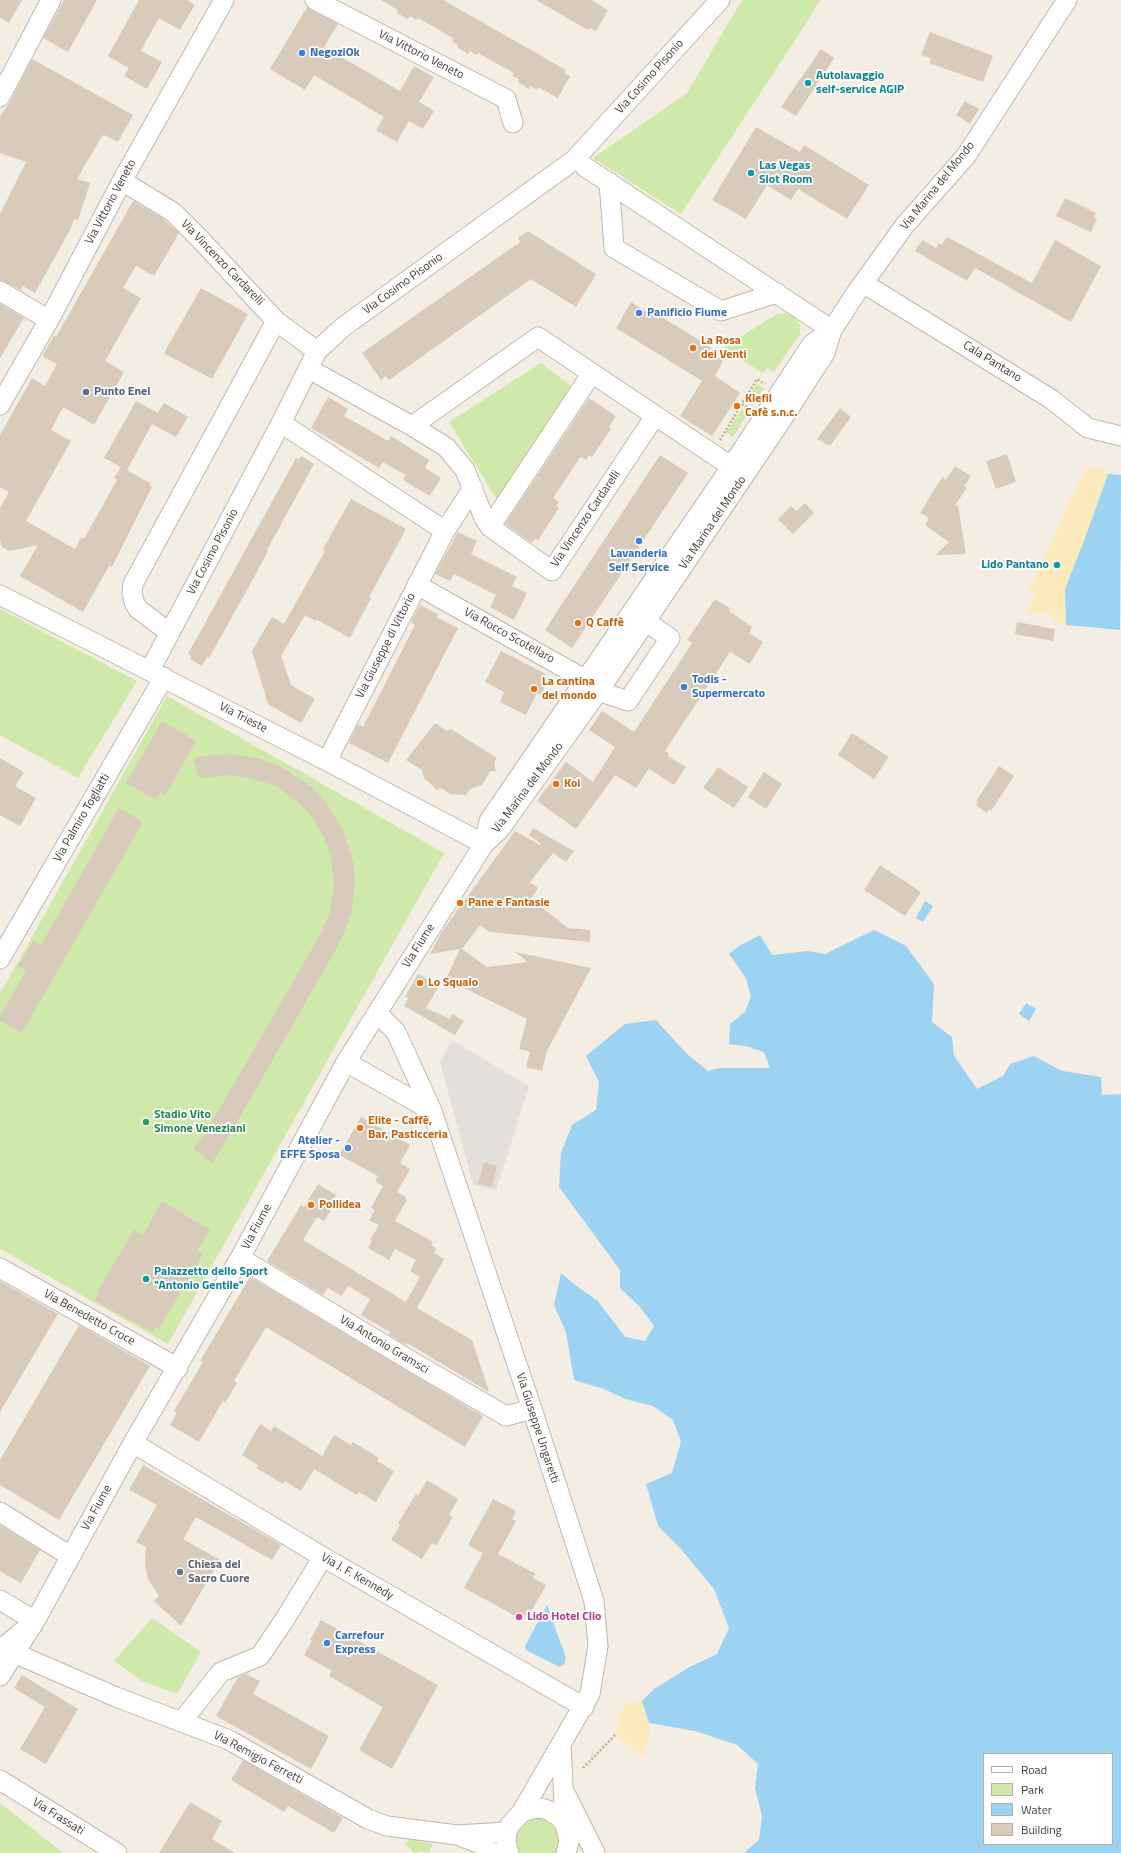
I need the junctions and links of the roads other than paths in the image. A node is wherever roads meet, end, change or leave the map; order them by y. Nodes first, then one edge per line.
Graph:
1 (51, 0) edge
2 (224, 0) edge
3 (315, 0) edge
4 (720, 0) edge
5 (1067, 0) edge
6 (0, 97) edge
7 (513, 123) dead end
8 (584, 167) dead end
9 (122, 181) junction
10 (608, 182) junction
11 (863, 282) junction
12 (0, 291) edge
13 (777, 293) junction
14 (49, 320) junction
15 (276, 321) junction
16 (832, 330) junction
17 (317, 351) junction
18 (309, 369) junction
19 (592, 373) junction
20 (0, 405) edge
21 (655, 416) junction
22 (281, 423) junction
23 (412, 426) junction
24 (1121, 436) edge
25 (738, 471) junction
26 (473, 488) junction
27 (490, 528) junction
28 (445, 531) junction
29 (417, 584) junction
30 (0, 595) edge
31 (646, 622) junction
32 (170, 633) junction
33 (157, 674) junction
34 (593, 684) junction
35 (327, 761) junction
36 (484, 844) junction
37 (0, 959) edge
38 (377, 1013) junction
39 (346, 1062) junction
40 (432, 1110) junction
41 (240, 1258) junction
42 (0, 1268) edge
43 (178, 1368) junction
44 (532, 1409) junction
45 (132, 1443) junction
46 (0, 1512) edge
47 (70, 1556) junction
48 (323, 1557) junction
49 (0, 1600) edge
50 (35, 1621) junction
51 (7, 1652) edge
52 (0, 1676) edge
53 (584, 1707) junction
54 (182, 1721) junction
55 (561, 1744) junction
56 (0, 1780) edge
57 (562, 1787) junction
58 (521, 1813) junction
59 (565, 1824) junction
60 (507, 1832) junction
61 (457, 1835) junction
62 (117, 1853) edge
63 (494, 1853) edge
64 (509, 1853) edge
65 (566, 1853) edge
66 (595, 1853) edge

1 - 6 street
2 - 9 street, Via Vittorio Veneto
3 - 7 street, Via Vittorio Veneto
4 - 17 street, Via Cosimo Pisonio
5 - 11 street, Via Marina del Mondo
8 - 10 street
9 - 14 street, Via Vittorio Veneto
9 - 15 street, Via Vincenzo Cardarelli
10 - 13 street
10 - 13 street
11 - 16 street, Via Marina del Mondo
11 - 24 street, Cala Pantano
12 - 14 street
13 - 16 street
14 - 20 street, Via Vittorio Veneto
15 - 17 street, Via Vincenzo Cardarelli
15 - 32 street
16 - 25 street, Via Marina del Mondo
17 - 18 street, Via Cosimo Pisonio
18 - 22 street, Via Cosimo Pisonio
18 - 23 street, Via Vincenzo Cardarelli
19 - 21 street
19 - 23 street
19 - 27 street
21 - 25 street
21 - 27 street, Via Vincenzo Cardarelli
22 - 28 street
22 - 32 street, Via Cosimo Pisonio
23 - 26 street, Via Vincenzo Cardarelli
25 - 31 street, Via Marina del Mondo
25 - 34 street, Via Marina del Mondo
26 - 27 street, Via Vincenzo Cardarelli
26 - 28 street, Via Giuseppe di Vittorio
28 - 29 street, Via Giuseppe di Vittorio
29 - 34 street, Via Rocco Scotellaro
29 - 35 street, Via Giuseppe di Vittorio
30 - 33 street, Via Trieste
31 - 34 street, Via Marina del Mondo
31 - 34 street, Via Rocco Scotellaro
32 - 33 street, Via Cosimo Pisonio
33 - 35 street, Via Trieste
33 - 37 street, Via Palmiro Togliatti
34 - 36 street, Via Marina del Mondo
35 - 36 street, Via Trieste
36 - 38 street, Via Fiume
38 - 39 street, Via Fiume
38 - 40 street, Via Giuseppe Ungaretti
39 - 40 street
39 - 41 street, Via Fiume
40 - 44 street, Via Giuseppe Ungaretti
41 - 43 street, Via Fiume
41 - 44 street, Via Antonio Gramsci
42 - 43 street, Via Benedetto Croce
43 - 45 street, Via Fiume
44 - 53 street, Via Giuseppe Ungaretti
45 - 47 street, Via Fiume
45 - 48 street, Via J. F. Kennedy
46 - 47 street
47 - 50 street, Via Fiume
48 - 53 street, Via J. F. Kennedy
48 - 54 street
49 - 50 street
50 - 51 street
51 - 52 street
51 - 54 street, Via Remigio Ferretti
53 - 55 street, Via Giuseppe Ungaretti
54 - 61 street, Via Remigio Ferretti
55 - 57 street
55 - 58 street, Via Giuseppe Ungaretti
56 - 62 street, Via Frassati
57 - 59 street
57 - 66 street
58 - 59 street
58 - 60 street, Via Giuseppe Ungaretti
59 - 65 street
60 - 61 street, Via Remigio Ferretti
60 - 64 street
61 - 63 street

